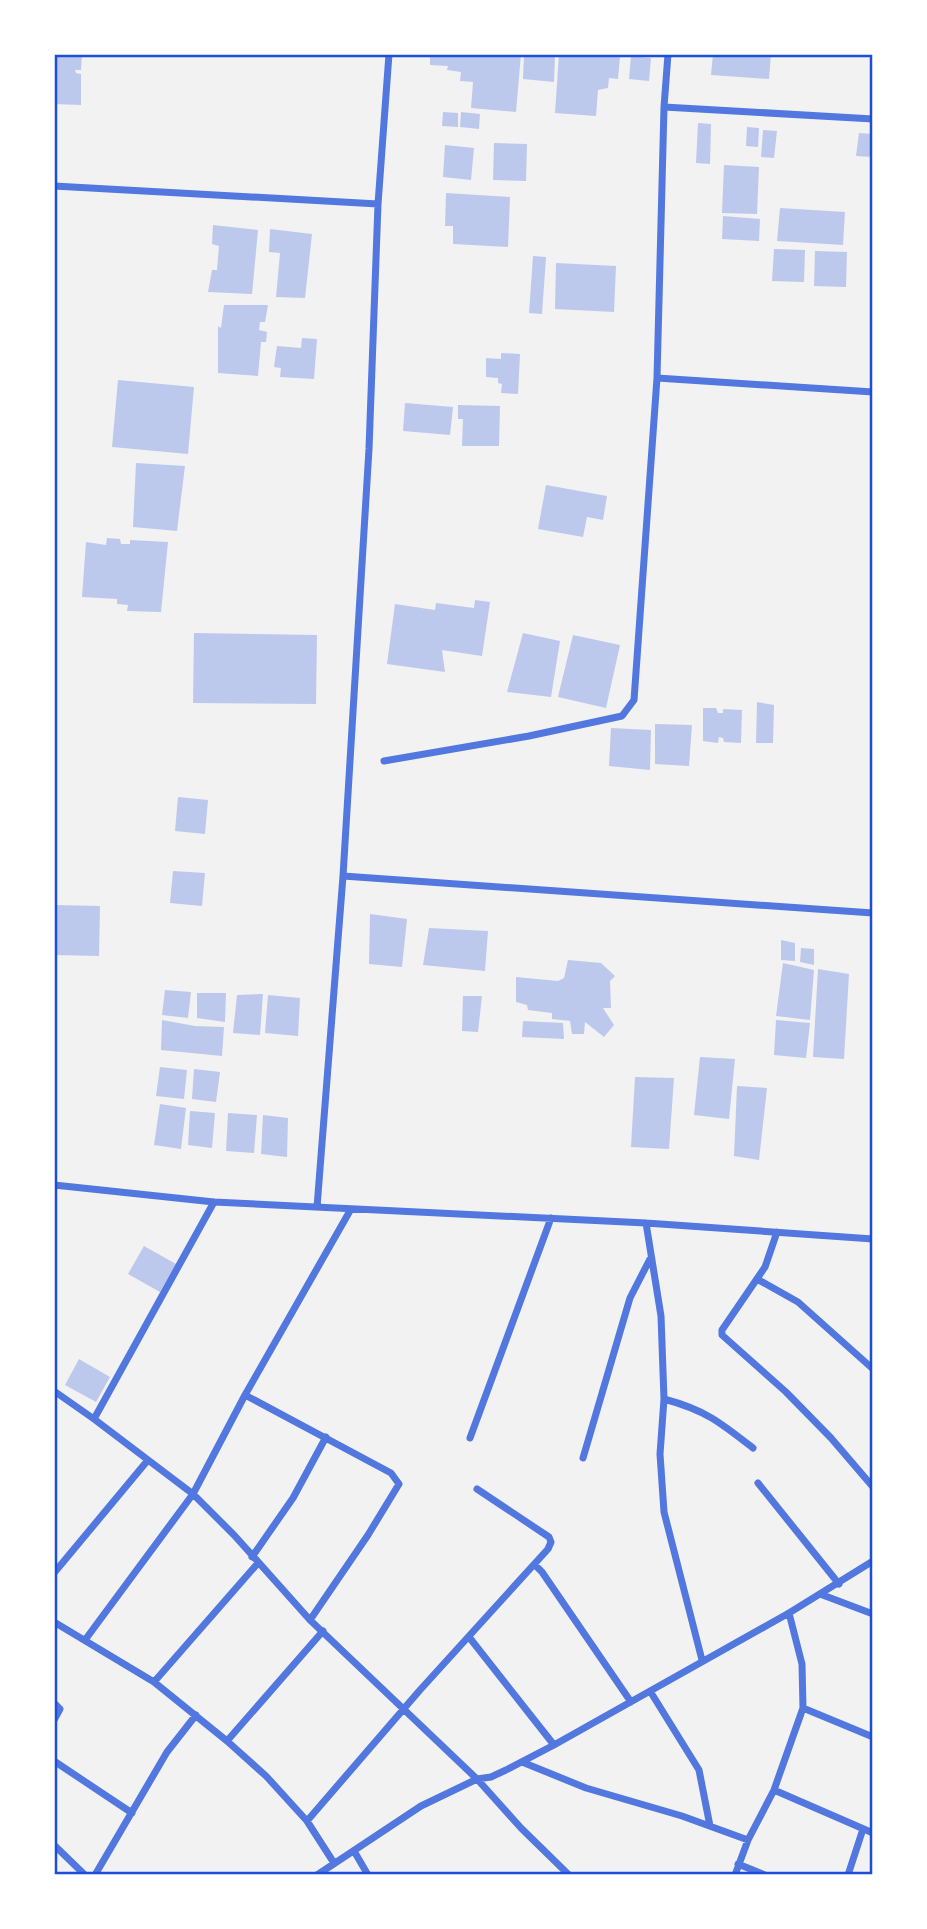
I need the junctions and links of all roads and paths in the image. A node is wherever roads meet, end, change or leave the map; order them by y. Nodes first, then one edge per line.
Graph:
1 (389, 54) edge
2 (668, 54) edge
3 (664, 107) junction
4 (873, 119) edge
5 (54, 186) edge
6 (379, 204) junction
7 (657, 378) junction
8 (873, 392) edge
9 (384, 761) dead end
10 (343, 876) junction
11 (873, 914) edge
12 (54, 1185) edge
13 (214, 1202) junction
14 (317, 1207) junction
15 (351, 1209) junction
16 (551, 1218) junction
17 (646, 1223) junction
18 (777, 1232) junction
19 (873, 1238) edge
20 (650, 1259) junction
21 (757, 1279) junction
22 (873, 1369) edge
23 (55, 1394) edge
24 (245, 1395) junction
25 (664, 1399) junction
26 (94, 1419) junction
27 (326, 1437) junction
28 (470, 1438) dead end
29 (753, 1448) dead end
30 (583, 1458) dead end
31 (148, 1460) junction
32 (758, 1483) dead end
33 (873, 1486) edge
34 (477, 1489) dead end
35 (193, 1494) junction
36 (251, 1557) junction
37 (873, 1561) edge
38 (258, 1563) junction
39 (535, 1565) junction
40 (54, 1573) edge
41 (839, 1584) junction
42 (820, 1594) junction
43 (789, 1613) junction
44 (873, 1614) edge
45 (310, 1620) junction
46 (54, 1622) edge
47 (323, 1632) junction
48 (469, 1637) junction
49 (85, 1640) junction
50 (702, 1660) junction
51 (154, 1682) junction
52 (650, 1691) junction
53 (631, 1702) junction
54 (54, 1703) edge
55 (803, 1708) junction
56 (404, 1710) junction
57 (196, 1715) junction
58 (54, 1720) edge
59 (873, 1737) edge
60 (227, 1741) junction
61 (554, 1745) junction
62 (54, 1761) edge
63 (522, 1762) junction
64 (477, 1779) junction
65 (774, 1790) junction
66 (132, 1813) junction
67 (307, 1821) junction
68 (710, 1826) junction
69 (863, 1829) junction
70 (873, 1833) edge
71 (748, 1840) junction
72 (54, 1844) edge
73 (354, 1851) junction
74 (334, 1863) junction
75 (738, 1864) junction
76 (85, 1875) edge
77 (95, 1875) edge
78 (317, 1875) edge
79 (368, 1875) edge
80 (569, 1875) edge
81 (735, 1875) edge
82 (765, 1875) edge
83 (848, 1875) edge

1 - 6 street
2 - 3 street
3 - 4 street
3 - 7 street
5 - 6 street
6 - 10 street
7 - 8 street
7 - 9 street
10 - 11 street
10 - 14 street
12 - 13 street
13 - 14 street
13 - 26 street
14 - 15 street
15 - 16 street
15 - 24 street
16 - 17 street
16 - 28 street
17 - 18 street
17 - 20 street
18 - 19 street
18 - 21 street
20 - 25 street
20 - 30 street
21 - 22 street
21 - 33 street
23 - 26 street
24 - 27 street
24 - 35 street
25 - 29 street
25 - 50 street
26 - 31 street
27 - 36 street
27 - 45 street
31 - 35 street
31 - 40 street
32 - 41 street
34 - 39 street
35 - 36 street
35 - 49 street
36 - 38 street
37 - 41 street
38 - 45 street
38 - 51 street
39 - 48 street
39 - 53 street
41 - 42 street
42 - 43 street
42 - 44 street
43 - 50 street
43 - 55 street
45 - 47 street
46 - 49 street
47 - 56 street
47 - 60 street
48 - 56 street
48 - 61 street
49 - 51 street
50 - 52 street
51 - 57 street
52 - 53 street
52 - 68 street
53 - 61 street
54 - 58 street
55 - 59 street
55 - 65 street
56 - 64 street
56 - 67 street
57 - 60 street
57 - 66 street
60 - 67 street
61 - 63 street
62 - 66 street
63 - 64 street
63 - 68 street
64 - 73 street
64 - 80 street
65 - 69 street
65 - 71 street
66 - 77 street
67 - 74 street
68 - 71 street
69 - 70 street
69 - 83 street
71 - 75 street
72 - 76 street
73 - 74 street
73 - 79 street
74 - 78 street
75 - 81 street
75 - 82 street

